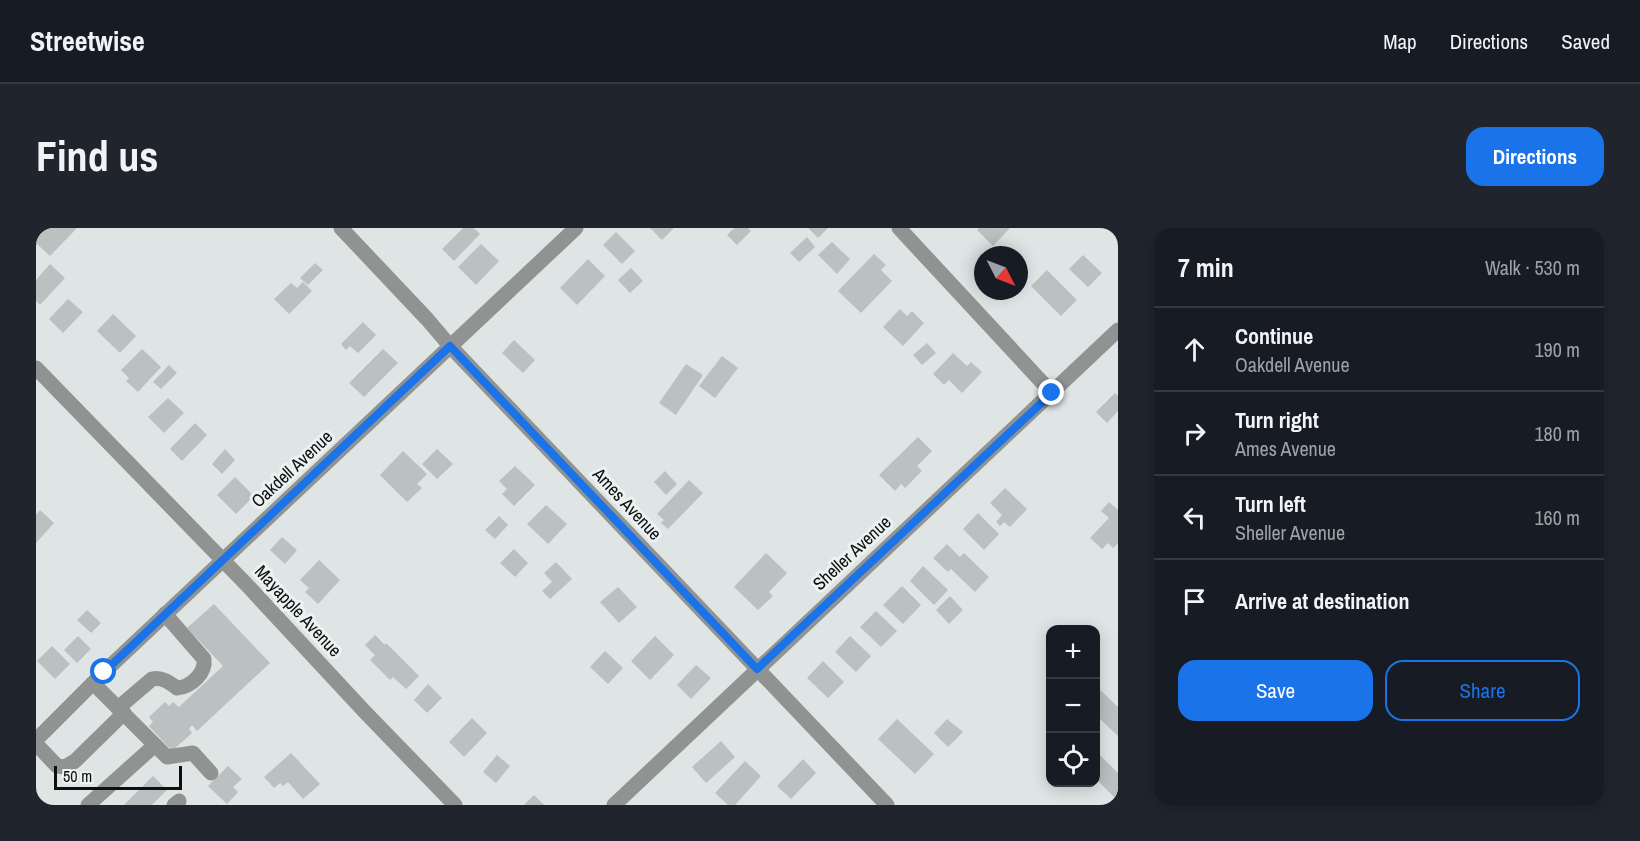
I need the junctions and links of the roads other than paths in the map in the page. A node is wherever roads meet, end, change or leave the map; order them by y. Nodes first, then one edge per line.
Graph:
1 (341, 228) edge
2 (576, 228) edge
3 (899, 228) edge
4 (1118, 330) edge
5 (450, 346) junction
6 (36, 368) edge
7 (1052, 393) junction
8 (223, 560) junction
9 (165, 614) junction
10 (757, 669) junction
11 (93, 683) junction
12 (121, 711) junction
13 (36, 742) edge
14 (155, 745) junction
15 (211, 773) dead end
16 (88, 805) edge
17 (455, 805) edge
18 (614, 805) edge
19 (887, 805) edge

1 - 5 street, Ames Avenue
2 - 5 street, Oakdell Avenue
3 - 7 street
4 - 7 street, Sheller Avenue
5 - 8 street, Oakdell Avenue
5 - 10 street, Ames Avenue
6 - 8 street, Mayapple Avenue
7 - 10 street, Sheller Avenue
8 - 9 street, Oakdell Avenue
8 - 17 street, Mayapple Avenue
9 - 11 street, Oakdell Avenue
9 - 12 street
10 - 18 street, Sheller Avenue
10 - 19 street, Ames Avenue
11 - 12 street
11 - 13 street, Oakdell Avenue
12 - 13 street
12 - 14 street
14 - 15 street
14 - 16 street

